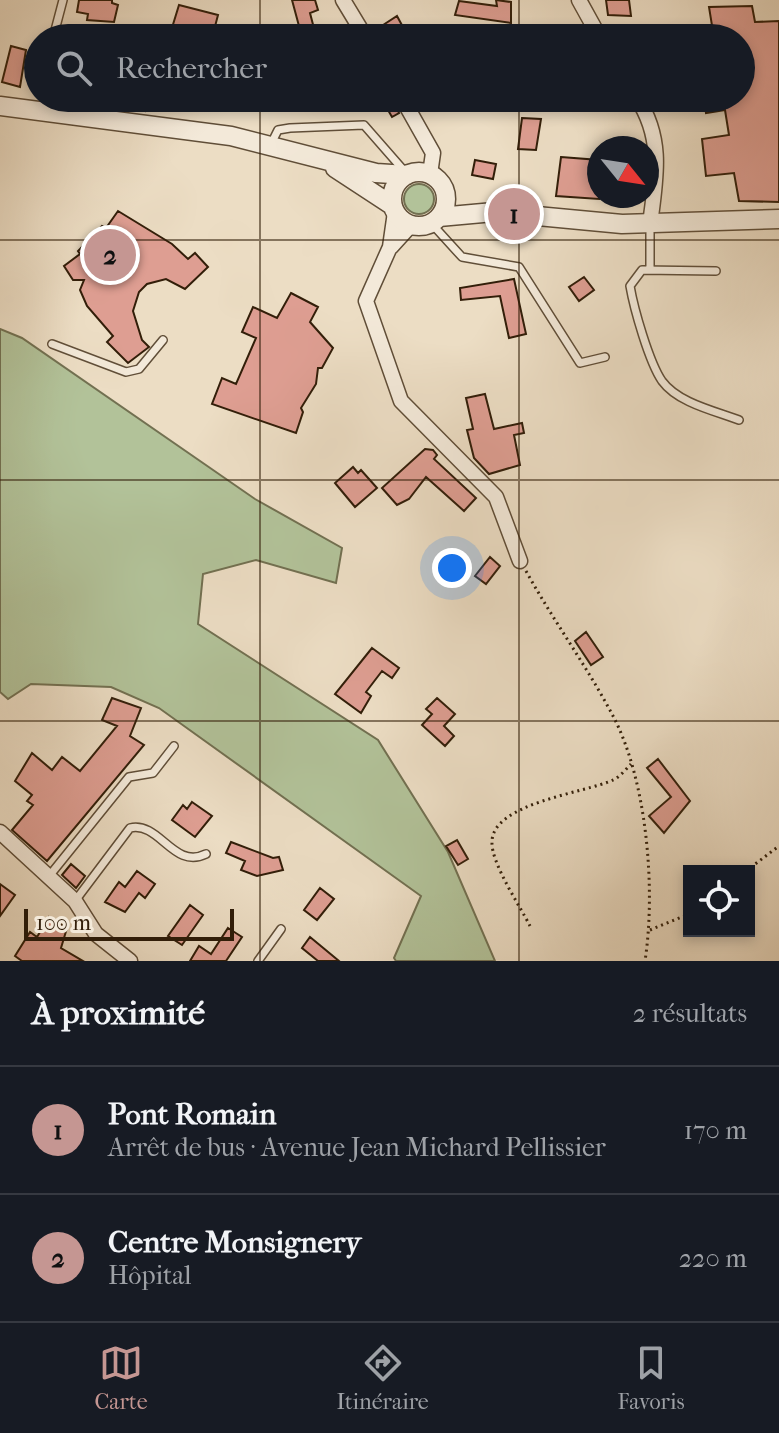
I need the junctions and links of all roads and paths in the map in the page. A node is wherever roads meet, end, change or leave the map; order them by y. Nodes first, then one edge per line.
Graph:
1 (63, 0) edge
2 (343, 0) edge
3 (579, 0) edge
4 (57, 24) edge
5 (358, 24) edge
6 (592, 24) edge
7 (24, 105) edge
8 (0, 106) edge
9 (85, 112) edge
10 (410, 112) edge
11 (644, 112) edge
12 (271, 144) junction
13 (311, 155) junction
14 (430, 174) junction
15 (407, 175) junction
16 (444, 189) junction
17 (394, 209) junction
18 (494, 212) junction
19 (779, 219) edge
20 (435, 220) junction
21 (650, 224) junction
22 (411, 225) junction
23 (390, 247) junction
24 (650, 270) junction
25 (716, 271) dead end
26 (163, 340) dead end
27 (52, 344) dead end
28 (605, 357) dead end
29 (739, 420) dead end
30 (520, 561) joint
31 (174, 746) dead end
32 (631, 764) junction
33 (0, 832) edge
34 (779, 846) edge
35 (206, 854) dead end
36 (754, 865) edge
37 (50, 875) junction
38 (75, 901) junction
39 (683, 916) edge
40 (530, 926) dead end
41 (281, 929) dead end
42 (650, 930) junction
43 (130, 961) edge
44 (258, 961) edge
45 (645, 961) edge

1 - 4 lane
2 - 5 street
3 - 6 street
7 - 8 street
9 - 12 street
10 - 14 street
11 - 21 street
12 - 13 street
12 - 15 lane
13 - 15 street
13 - 17 street
14 - 15 street
14 - 16 street
15 - 17 street
16 - 18 street
16 - 20 street
17 - 22 street
17 - 23 street
18 - 20 street
18 - 21 street
19 - 21 street
20 - 22 street
20 - 28 lane
21 - 24 lane
22 - 23 street
23 - 30 street
24 - 25 lane
24 - 29 lane
26 - 27 lane
30 - 32 path
31 - 37 lane
32 - 40 path
32 - 42 path
33 - 37 street
34 - 36 path
35 - 38 lane
37 - 38 street
38 - 43 street
39 - 42 path
41 - 44 lane
42 - 45 path

